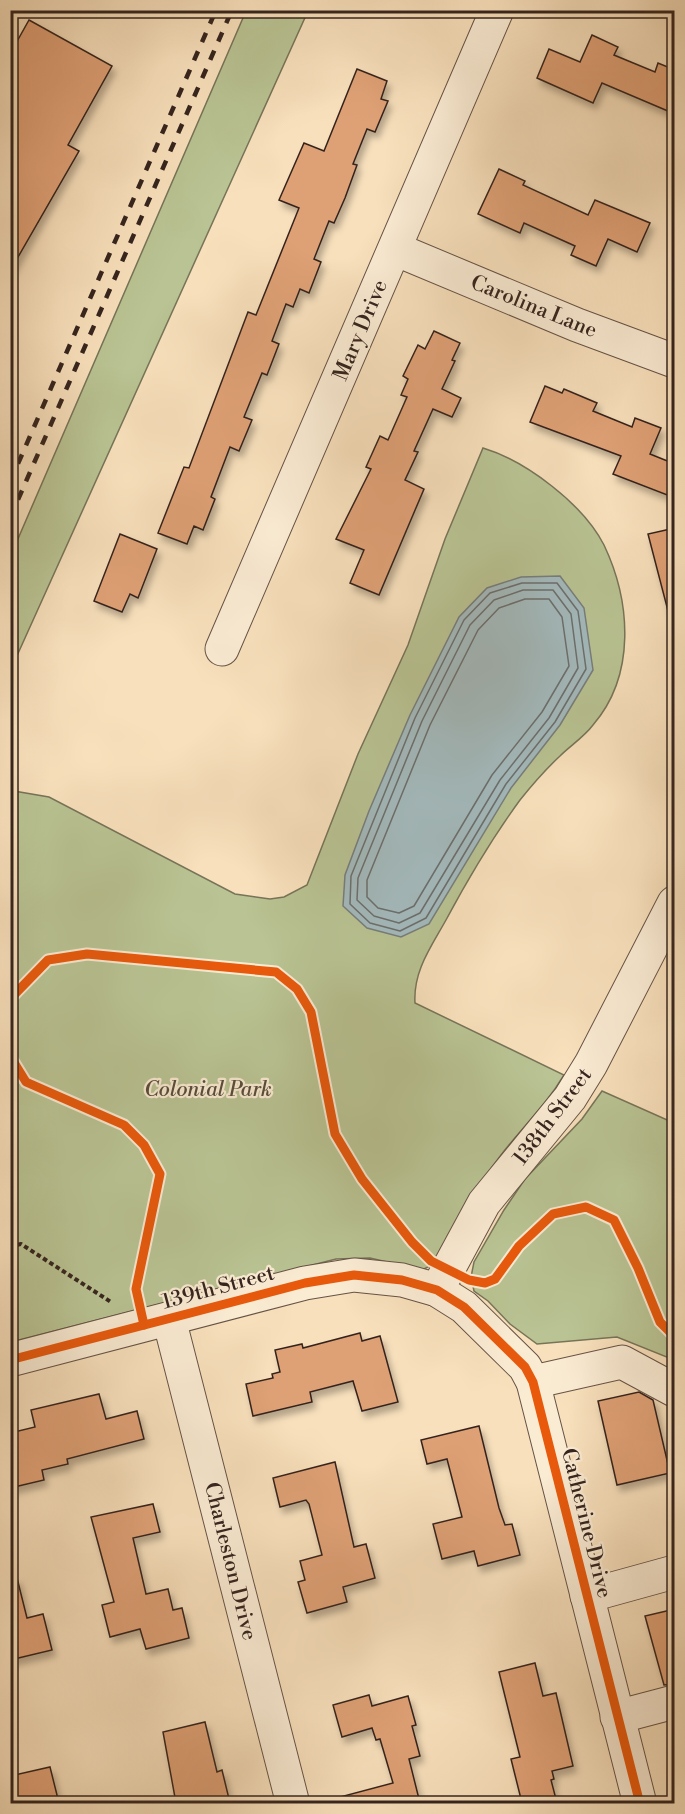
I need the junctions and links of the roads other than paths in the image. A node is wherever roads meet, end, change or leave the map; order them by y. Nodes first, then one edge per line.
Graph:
1 (497, 10) edge
2 (395, 249) junction
3 (675, 361) edge
4 (222, 649) dead end
5 (675, 903) edge
6 (437, 1290) junction
7 (169, 1319) junction
8 (10, 1360) edge
9 (532, 1382) junction
10 (675, 1390) edge
11 (675, 1572) edge
12 (587, 1596) junction
13 (675, 1702) edge
14 (617, 1717) junction
15 (293, 1803) edge
16 (640, 1803) edge

1 - 2 street, Mary Drive
2 - 3 street, Carolina Lane
2 - 4 street, Mary Drive
5 - 6 street, 138th Street
6 - 7 street, 139th Street
6 - 9 street, Catherine Drive
7 - 8 street, 139th Street
7 - 15 street, Charleston Drive
9 - 10 street
9 - 12 street, Catherine Drive
11 - 12 street
12 - 14 street, Catherine Drive
13 - 14 street
14 - 16 street, Catherine Drive

